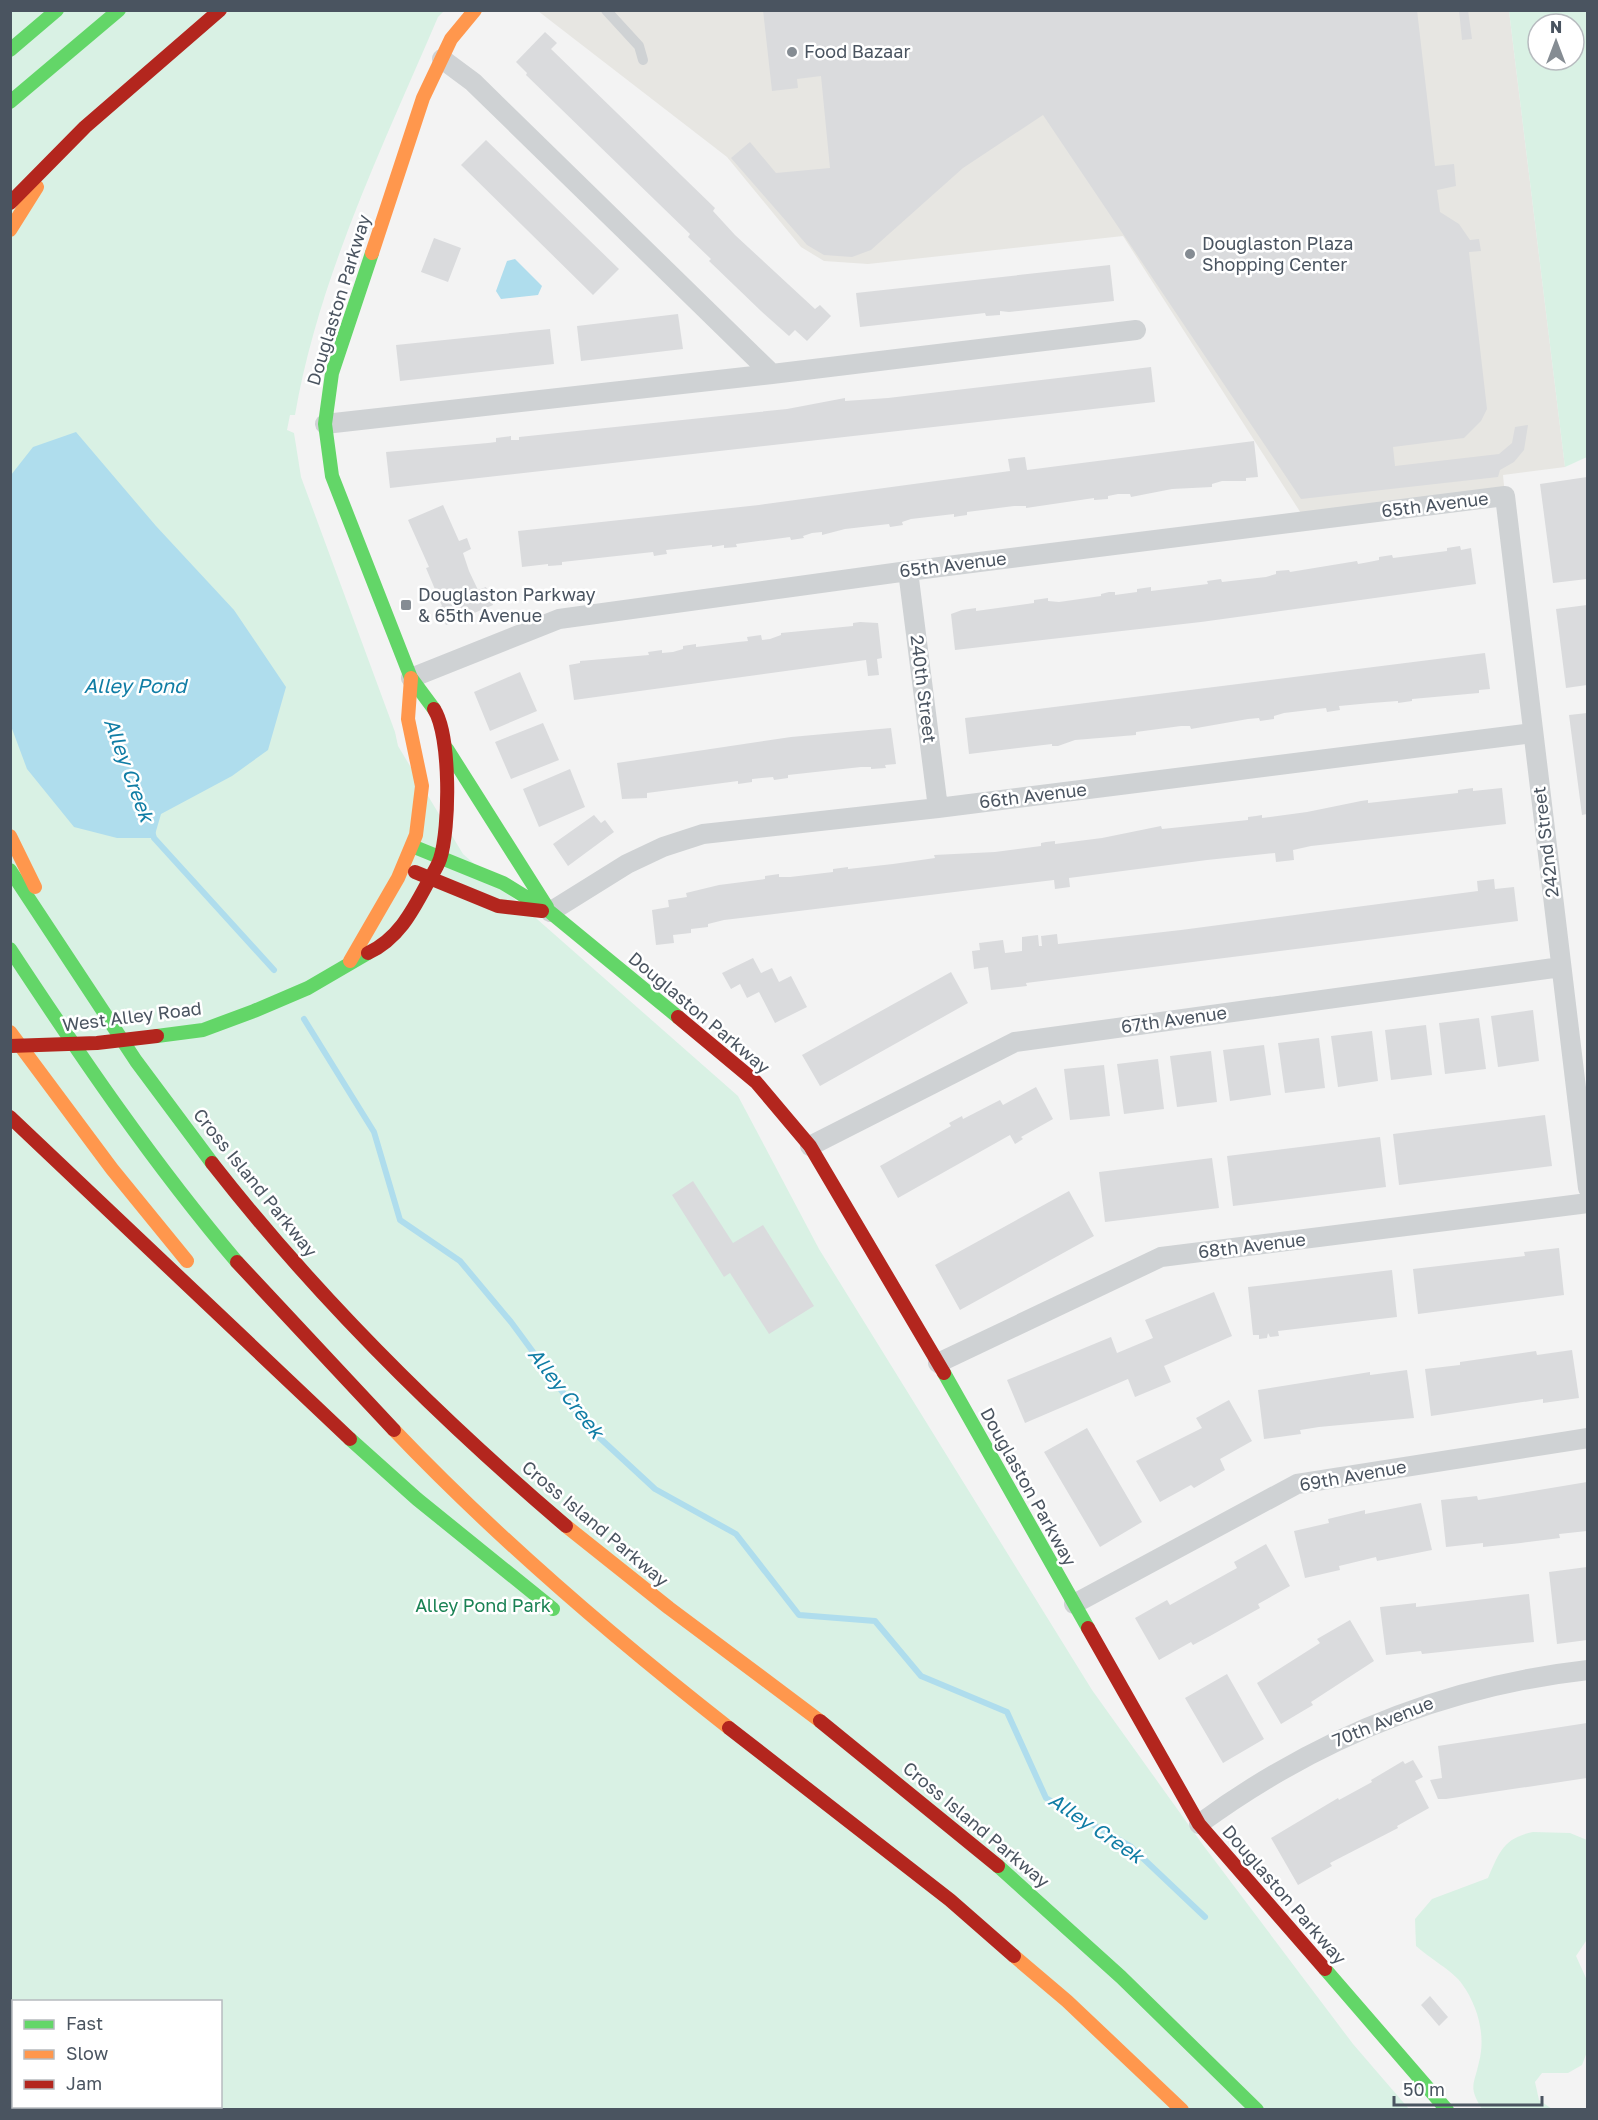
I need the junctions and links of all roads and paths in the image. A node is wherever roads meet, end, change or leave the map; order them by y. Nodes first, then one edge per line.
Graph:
1 (57, 10) edge
2 (118, 10) edge
3 (220, 10) edge
4 (476, 10) edge
5 (606, 10) edge
6 (10, 50) edge
7 (442, 59) junction
8 (643, 60) dead end
9 (10, 102) edge
10 (91, 120) junction
11 (10, 203) edge
12 (10, 230) edge
13 (1136, 330) dead end
14 (772, 374) junction
15 (325, 424) junction
16 (1505, 496) joint
17 (908, 571) junction
18 (411, 678) junction
19 (1533, 733) junction
20 (445, 746) junction
21 (938, 808) junction
22 (10, 836) edge
23 (412, 846) junction
24 (440, 859) junction
25 (404, 867) junction
26 (10, 870) edge
27 (430, 880) junction
28 (550, 912) junction
29 (10, 949) edge
30 (10, 954) edge
31 (350, 961) junction
32 (1561, 967) junction
33 (80, 977) junction
34 (45, 1003) junction
35 (10, 1032) edge
36 (10, 1046) edge
37 (10, 1117) edge
38 (810, 1146) junction
39 (1587, 1188) edge
40 (1587, 1203) edge
41 (199, 1274) dead end
42 (215, 1291) dead end
43 (938, 1363) junction
44 (1587, 1438) edge
45 (512, 1579) junction
46 (1074, 1604) junction
47 (567, 1620) dead end
48 (622, 1661) dead end
49 (1587, 1670) edge
50 (832, 1807) junction
51 (1199, 1824) junction
52 (1182, 2109) edge
53 (1257, 2109) edge
54 (1447, 2109) edge

1 - 6 main road
2 - 9 main road
3 - 10 main road
4 - 7 main road, Douglaston Parkway
5 - 8 lane
7 - 14 street
7 - 15 main road, Douglaston Parkway
10 - 11 main road
10 - 12 main road
13 - 14 street
14 - 15 street
15 - 18 main road, Douglaston Parkway
16 - 17 street, 65th Avenue
16 - 19 street, 242nd Street
17 - 18 street, 65th Avenue
17 - 21 street, 240th Street
18 - 20 main road, Douglaston Parkway
18 - 23 main road, Douglaston Parkway
19 - 21 street, 66th Avenue
19 - 32 street, 242nd Street
20 - 24 main road, Douglaston Parkway
20 - 28 main road, Douglaston Parkway
21 - 28 street, 66th Avenue
22 - 33 main road
23 - 24 main road, Douglaston Parkway
23 - 25 main road, Douglaston Parkway
24 - 27 main road, Douglaston Parkway
24 - 28 main road, Douglaston Parkway
25 - 27 main road
25 - 31 main road
26 - 33 main road, Cross Island Parkway
27 - 28 main road
27 - 31 main road, West Alley Road
28 - 38 main road, Douglaston Parkway
29 - 34 main road
30 - 34 main road
31 - 36 main road, West Alley Road, bridge
32 - 38 street, 67th Avenue
32 - 39 street, 242nd Street
33 - 53 main road, Cross Island Parkway
34 - 50 main road
35 - 41 main road
37 - 45 main road
38 - 43 main road, Douglaston Parkway
40 - 43 street, 68th Avenue
42 - 45 main road
43 - 46 main road, Douglaston Parkway
44 - 46 street, 69th Avenue
45 - 47 main road
46 - 51 main road, Douglaston Parkway
48 - 50 main road
49 - 51 street, 70th Avenue
50 - 52 main road
51 - 54 main road, Douglaston Parkway

